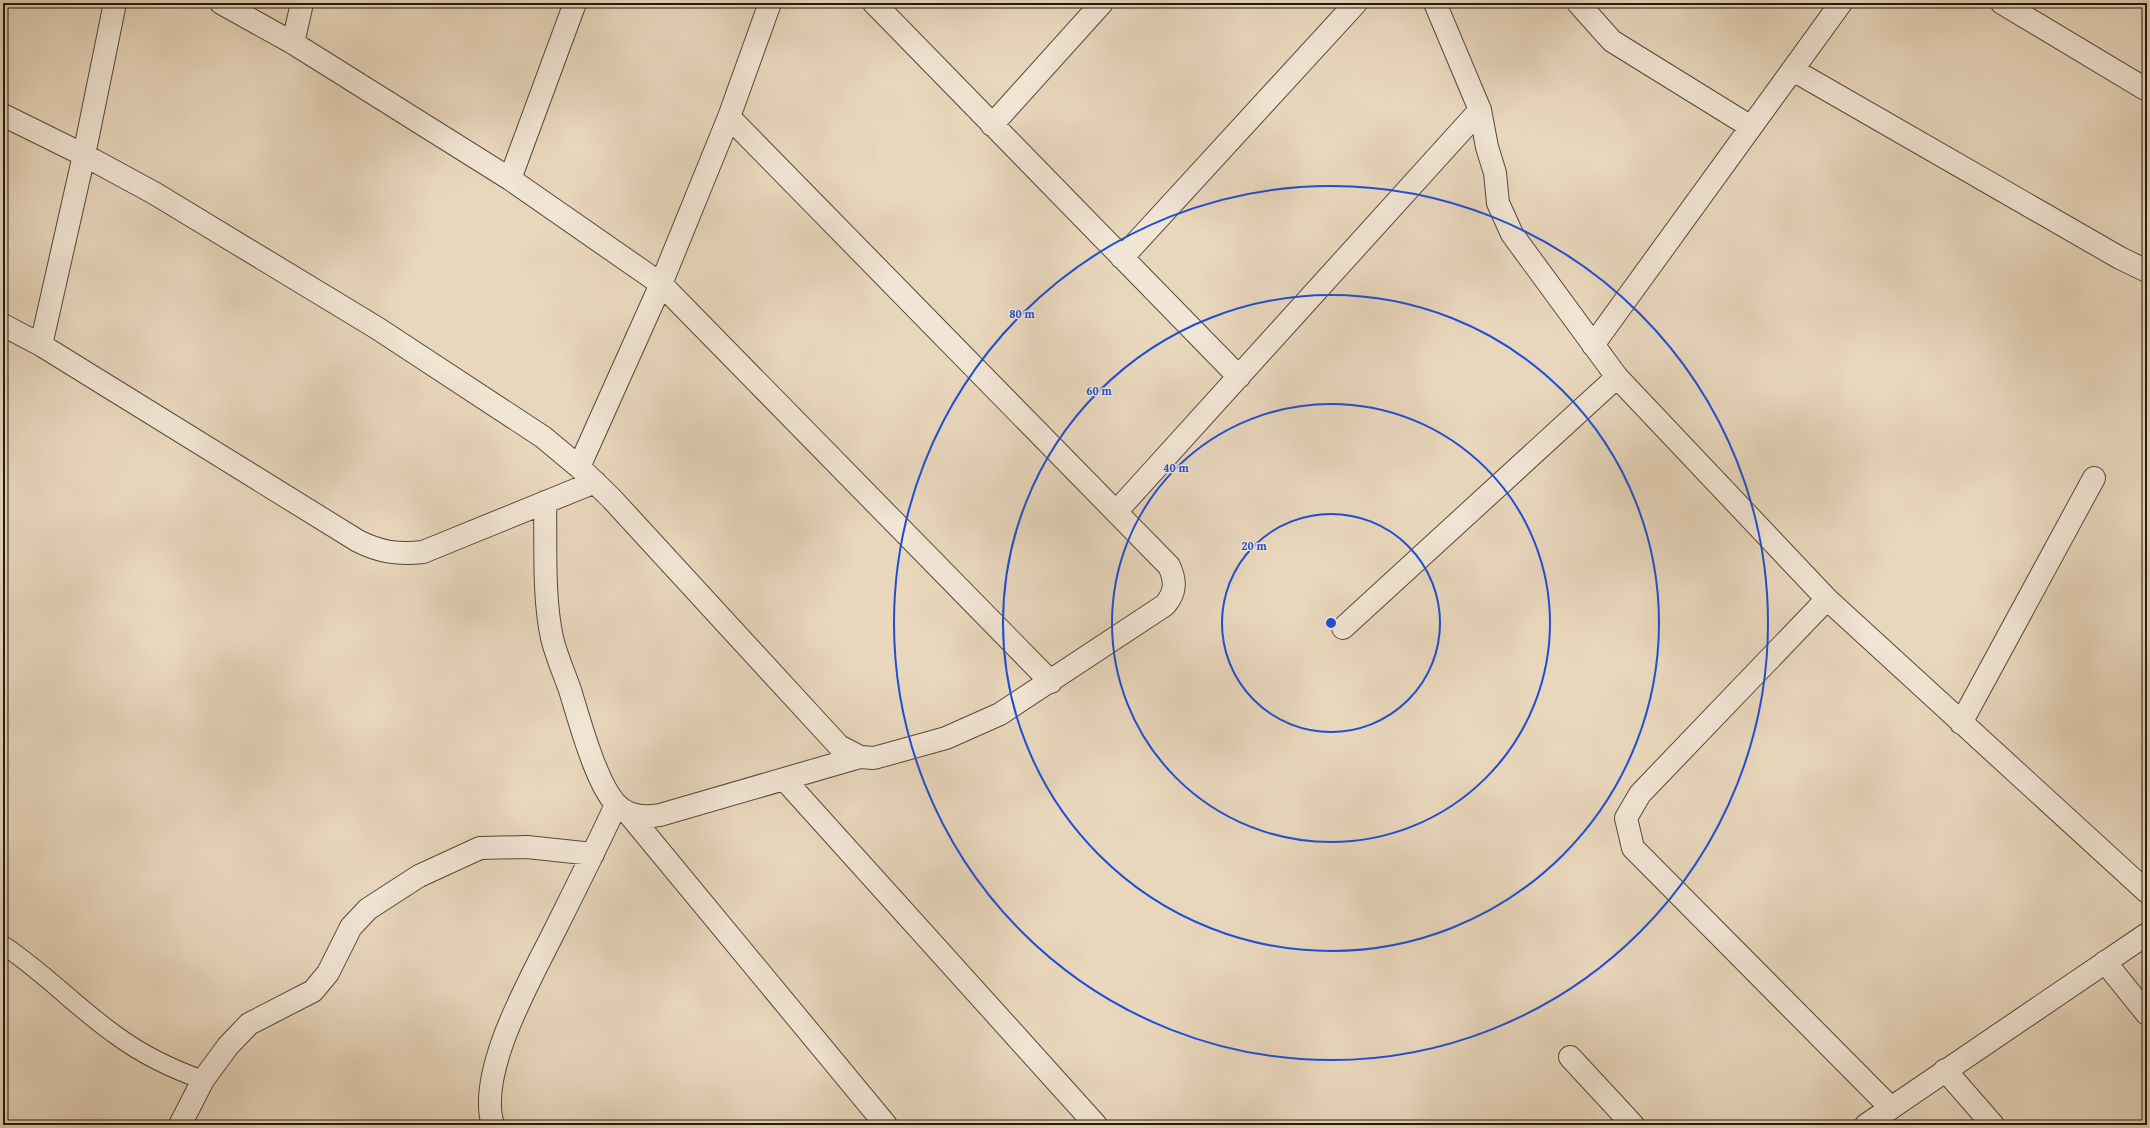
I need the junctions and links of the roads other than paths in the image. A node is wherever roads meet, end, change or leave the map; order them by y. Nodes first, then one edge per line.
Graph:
1 (115, 3) edge
2 (221, 3) edge
3 (302, 3) edge
4 (575, 3) edge
5 (770, 3) edge
6 (874, 3) edge
7 (1102, 3) edge
8 (1356, 3) edge
9 (1435, 3) edge
10 (1578, 3) edge
11 (1842, 3) edge
12 (2002, 3) edge
13 (293, 43) junction
14 (1793, 70) junction
15 (2147, 90) edge
16 (1480, 110) junction
17 (3, 115) edge
18 (730, 117) junction
19 (992, 125) junction
20 (1751, 127) junction
21 (84, 155) junction
22 (510, 179) junction
23 (1122, 258) junction
24 (2147, 270) edge
25 (661, 284) junction
26 (3, 325) edge
27 (41, 345) junction
28 (1593, 345) junction
29 (1239, 377) junction
30 (1616, 377) junction
31 (579, 467) junction
32 (2094, 478) dead end
33 (595, 482) junction
34 (545, 502) junction
35 (1116, 512) junction
36 (1827, 599) junction
37 (1343, 628) dead end
38 (1051, 682) junction
39 (1961, 723) junction
40 (860, 757) junction
41 (784, 779) junction
42 (622, 809) junction
43 (593, 854) junction
44 (2147, 892) edge
45 (2147, 934) edge
46 (3, 945) edge
47 (2105, 962) junction
48 (2147, 1014) edge
49 (1570, 1056) dead end
50 (1945, 1070) junction
51 (203, 1080) junction
52 (1891, 1108) junction
53 (180, 1125) edge
54 (493, 1125) edge
55 (886, 1125) edge
56 (1096, 1125) edge
57 (1634, 1125) edge
58 (1866, 1125) edge
59 (1993, 1125) edge

1 - 21 street
2 - 13 street
3 - 13 street
4 - 22 street
5 - 18 street
6 - 19 street
7 - 19 street
8 - 23 street
9 - 16 street
10 - 20 street
11 - 14 street
12 - 15 street
13 - 22 street
14 - 20 street
14 - 24 street
16 - 28 street
16 - 29 street
17 - 21 street
18 - 25 street
18 - 35 street
19 - 23 street
20 - 28 street
21 - 27 street
21 - 31 street
22 - 25 street
23 - 29 street
25 - 31 street
25 - 38 street
26 - 27 street
27 - 34 street
28 - 30 street
29 - 35 street
30 - 36 street
30 - 37 street
31 - 33 street
32 - 39 street
33 - 34 street
33 - 40 street
34 - 42 street
35 - 38 street
36 - 39 street
36 - 52 street
38 - 40 street
39 - 44 street
40 - 41 street
41 - 42 street
41 - 56 street
42 - 43 street
42 - 55 street
43 - 51 street
43 - 54 street
45 - 47 street
46 - 51 lane
47 - 48 street
47 - 50 street
49 - 57 street
50 - 52 street
50 - 59 street
51 - 53 street
52 - 58 street

